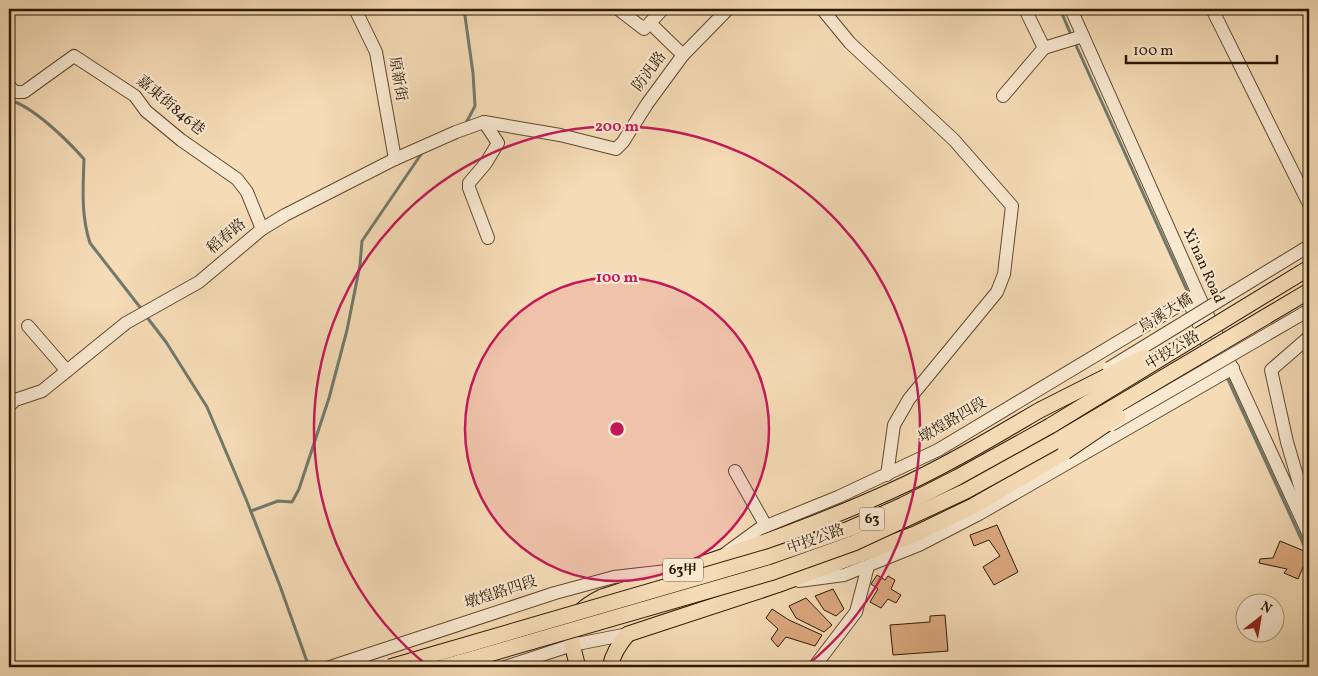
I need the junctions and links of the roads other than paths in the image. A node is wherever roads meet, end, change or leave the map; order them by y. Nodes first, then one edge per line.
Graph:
1 (355, 9) edge
2 (618, 9) edge
3 (663, 9) edge
4 (728, 9) edge
5 (822, 9) edge
6 (1025, 9) edge
7 (1071, 9) edge
8 (1212, 9) edge
9 (650, 23) junction
10 (1083, 36) junction
11 (1044, 48) junction
12 (683, 55) junction
13 (9, 86) edge
14 (1003, 96) dead end
15 (484, 122) junction
16 (395, 159) junction
17 (1309, 204) edge
18 (262, 229) junction
19 (488, 238) dead end
20 (1309, 246) edge
21 (1309, 258) edge
22 (1309, 268) edge
23 (1309, 291) edge
24 (1193, 297) junction
25 (1309, 300) edge
26 (1309, 310) edge
27 (28, 326) dead end
28 (1309, 337) edge
29 (1233, 368) junction
30 (67, 371) junction
31 (1221, 374) junction
32 (9, 406) edge
33 (1040, 410) junction
34 (1066, 452) junction
35 (735, 471) dead end
36 (888, 475) junction
37 (1300, 515) junction
38 (766, 526) junction
39 (1309, 535) edge
40 (716, 559) junction
41 (868, 566) junction
42 (687, 569) junction
43 (777, 585) junction
44 (628, 634) junction
45 (572, 645) junction
46 (330, 667) edge
47 (390, 667) edge
48 (444, 667) edge
49 (505, 667) edge
50 (578, 667) edge
51 (610, 667) edge
52 (814, 667) edge

1 - 16 street, 原新街
2 - 9 street
3 - 9 street
4 - 12 street, 防汎路
5 - 36 street
6 - 11 street
7 - 10 street, Xi'nan Road
8 - 17 street
9 - 12 street
10 - 11 street
10 - 24 street, Xi'nan Road
11 - 14 street
12 - 15 street, 防汎路
13 - 18 street, 嘉東街846巷
15 - 16 street, 稻春路
15 - 19 street
16 - 18 street, 稻春路
18 - 30 street, 稻春路
20 - 33 street, 烏溪大橋, bridge
21 - 33 main road, bridge
22 - 47 main road, 中投公路 / 63, bridge
23 - 48 main road, 中投公路 / 63, bridge
24 - 29 street, Xi'nan Road
24 - 31 street
24 - 36 street, 墩煌路四段
25 - 34 main road, bridge
26 - 34 street, bridge
27 - 30 street
28 - 37 street
29 - 31 street
29 - 37 street, Xi'nan Road
30 - 32 street, 稻春路
31 - 41 street
33 - 40 main road, 63甲
34 - 43 main road
35 - 38 street
36 - 38 street, 墩煌路四段
37 - 39 street, Xi'nan Road
38 - 40 street, 墩煌路四段
40 - 42 main road, 63甲
41 - 43 street
41 - 52 street
42 - 45 main road, 63甲
42 - 46 street, 墩煌路四段
43 - 44 main road
44 - 45 street
44 - 51 main road
45 - 49 street
45 - 50 main road, 63甲

